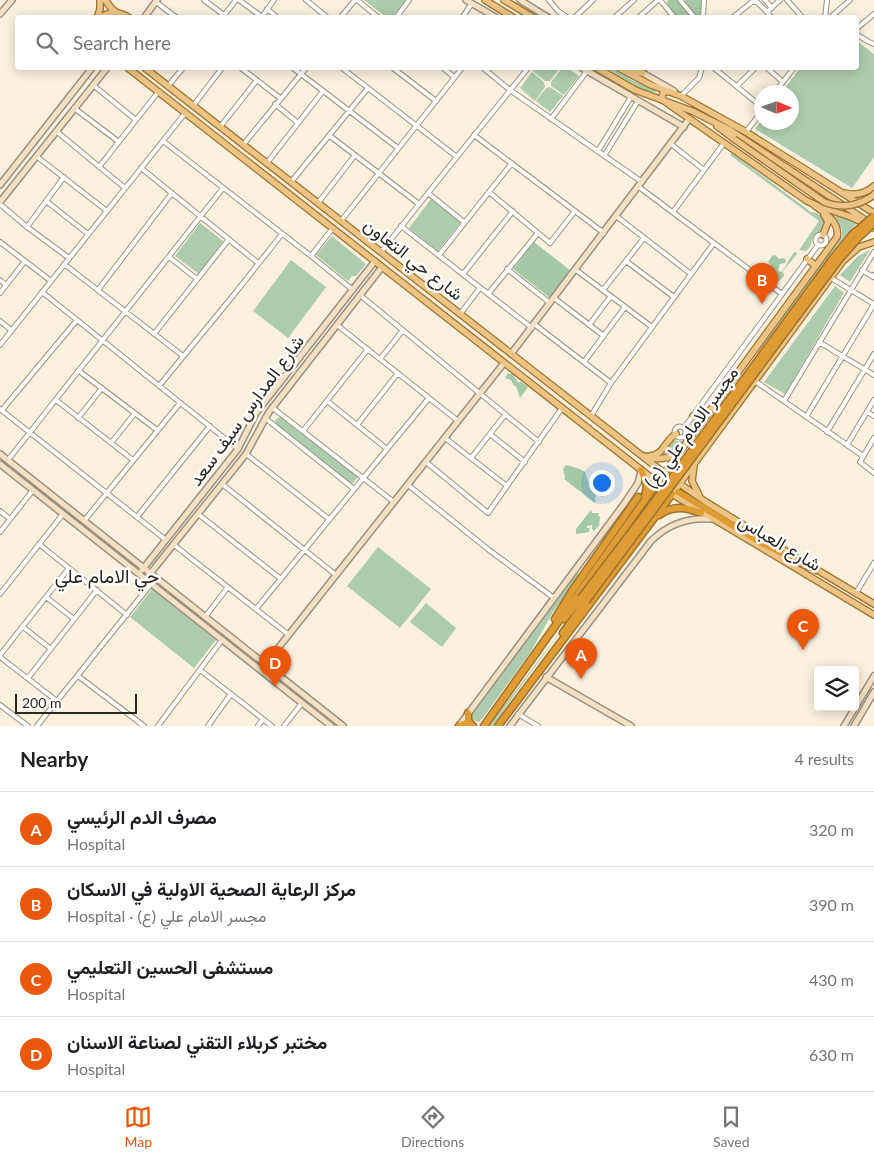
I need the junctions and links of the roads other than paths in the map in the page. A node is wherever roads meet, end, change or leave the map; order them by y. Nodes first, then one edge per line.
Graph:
1 (12, 0) edge
2 (100, 0) edge
3 (105, 0) edge
4 (206, 0) edge
5 (237, 0) edge
6 (274, 0) edge
7 (306, 0) edge
8 (315, 0) edge
9 (356, 0) edge
10 (409, 0) edge
11 (485, 0) edge
12 (504, 0) edge
13 (520, 0) edge
14 (593, 0) edge
15 (634, 0) edge
16 (659, 0) edge
17 (680, 0) edge
18 (704, 0) edge
19 (765, 0) edge
20 (780, 0) edge
21 (787, 0) edge
22 (827, 0) edge
23 (850, 0) edge
24 (157, 1) edge
25 (552, 1) edge
26 (469, 2) edge
27 (528, 2) edge
28 (312, 5) junction
29 (772, 8) junction
30 (267, 9) junction
31 (1, 10) edge
32 (116, 12) junction
33 (766, 12) junction
34 (874, 14) edge
35 (98, 15) edge
36 (105, 15) edge
37 (123, 15) edge
38 (146, 15) edge
39 (173, 15) edge
40 (222, 15) edge
41 (224, 15) edge
42 (258, 15) edge
43 (262, 15) edge
44 (274, 15) edge
45 (324, 15) edge
46 (343, 15) edge
47 (375, 15) edge
48 (398, 15) edge
49 (463, 15) edge
50 (493, 15) edge
51 (509, 15) edge
52 (529, 15) edge
53 (545, 15) edge
54 (565, 15) edge
55 (577, 15) edge
56 (617, 15) edge
57 (642, 15) edge
58 (672, 15) edge
59 (693, 15) edge
60 (703, 15) edge
61 (735, 15) edge
62 (769, 15) edge
63 (800, 15) edge
64 (825, 15) edge
65 (833, 15) edge
66 (859, 26) edge
67 (859, 36) edge
68 (874, 44) edge
69 (90, 70) edge
70 (105, 70) edge
71 (131, 70) edge
72 (148, 70) edge
73 (181, 70) edge
74 (220, 70) edge
75 (244, 70) edge
76 (296, 70) edge
77 (304, 70) edge
78 (344, 70) edge
79 (396, 70) edge
80 (445, 70) edge
81 (460, 70) edge
82 (485, 70) edge
83 (526, 70) edge
84 (584, 70) edge
85 (587, 70) edge
86 (600, 70) edge
87 (624, 70) edge
88 (630, 70) edge
89 (638, 70) edge
90 (701, 70) edge
91 (717, 70) edge
92 (753, 70) edge
93 (769, 70) edge
94 (792, 70) edge
95 (347, 72) joint
96 (301, 73) junction
97 (643, 73) junction
98 (454, 77) junction
99 (258, 80) junction
100 (783, 82) junction
101 (93, 85) junction
102 (781, 85) edge
103 (168, 86) junction
104 (737, 86) junction
105 (658, 87) junction
106 (368, 88) junction
107 (324, 90) junction
108 (510, 90) junction
109 (159, 91) junction
110 (669, 91) junction
111 (650, 96) junction
112 (682, 96) junction
113 (632, 97) junction
114 (280, 98) junction
115 (436, 100) junction
116 (754, 100) edge
117 (638, 101) junction
118 (664, 101) junction
119 (276, 104) junction
120 (193, 106) junction
121 (74, 108) junction
122 (350, 111) junction
123 (186, 112) junction
124 (696, 113) junction
125 (551, 119) junction
126 (689, 119) junction
127 (136, 120) junction
128 (754, 122) edge
129 (298, 123) junction
130 (416, 125) junction
131 (220, 127) junction
132 (684, 128) junction
133 (56, 131) junction
134 (746, 132) junction
135 (474, 135) junction
136 (330, 136) junction
137 (163, 141) junction
138 (119, 142) junction
139 (724, 143) junction
140 (671, 144) junction
141 (243, 145) junction
142 (398, 148) junction
143 (598, 151) junction
144 (355, 155) junction
145 (36, 156) junction
146 (604, 156) junction
147 (456, 157) junction
148 (21, 158) junction
149 (267, 163) junction
150 (512, 163) junction
151 (30, 165) junction
152 (99, 167) junction
153 (141, 168) junction
154 (12, 170) junction
155 (704, 170) junction
156 (378, 173) junction
157 (19, 178) junction
158 (64, 178) junction
159 (291, 182) junction
160 (640, 184) junction
161 (0, 185) edge
162 (874, 186) edge
163 (125, 188) junction
164 (223, 188) junction
165 (489, 192) junction
166 (841, 192) junction
167 (172, 193) junction
168 (428, 193) junction
169 (874, 195) edge
170 (807, 201) junction
171 (46, 202) junction
172 (0, 203) edge
173 (318, 203) junction
174 (419, 204) junction
175 (814, 205) junction
176 (107, 211) junction
177 (513, 211) junction
178 (575, 211) junction
179 (672, 212) junction
180 (874, 214) edge
181 (201, 216) junction
182 (616, 216) junction
183 (341, 221) junction
184 (464, 222) junction
185 (401, 226) junction
186 (874, 226) edge
187 (27, 227) junction
188 (333, 228) junction
189 (604, 232) junction
190 (356, 233) junction
191 (538, 233) junction
192 (88, 234) junction
193 (282, 234) junction
194 (823, 235) junction
195 (644, 238) junction
196 (229, 239) junction
197 (366, 241) junction
198 (0, 242) edge
199 (350, 242) junction
200 (874, 242) edge
201 (714, 243) junction
202 (818, 244) junction
203 (359, 249) junction
204 (381, 252) junction
205 (874, 252) edge
206 (311, 256) junction
207 (439, 256) junction
208 (169, 257) junction
209 (69, 258) junction
210 (807, 259) junction
211 (25, 261) junction
212 (375, 261) junction
213 (626, 261) junction
214 (258, 263) junction
215 (64, 264) junction
216 (816, 266) junction
217 (382, 267) junction
218 (507, 270) junction
219 (576, 270) junction
220 (862, 270) junction
221 (463, 274) junction
222 (691, 274) junction
223 (874, 275) edge
224 (831, 278) junction
225 (197, 279) junction
226 (0, 280) edge
227 (51, 281) junction
228 (6, 285) junction
229 (480, 288) junction
230 (98, 290) junction
231 (353, 290) junction
232 (603, 290) junction
233 (850, 290) junction
234 (42, 292) junction
235 (0, 293) edge
236 (488, 294) junction
237 (782, 294) junction
238 (360, 295) junction
239 (611, 296) junction
240 (674, 298) junction
241 (552, 301) junction
242 (625, 307) junction
243 (872, 310) edge
244 (126, 312) junction
245 (460, 314) junction
246 (77, 320) junction
247 (0, 321) edge
248 (337, 325) junction
249 (533, 326) junction
250 (589, 326) junction
251 (652, 327) junction
252 (12, 330) junction
253 (403, 330) junction
254 (320, 332) junction
255 (154, 334) junction
256 (604, 336) junction
257 (326, 339) junction
258 (103, 341) junction
259 (313, 341) junction
260 (819, 342) junction
261 (0, 345) edge
262 (320, 347) junction
263 (368, 349) junction
264 (754, 351) junction
265 (511, 354) junction
266 (874, 354) edge
267 (183, 356) junction
268 (843, 356) junction
269 (380, 359) junction
270 (584, 362) junction
271 (769, 362) junction
272 (504, 363) junction
273 (745, 364) junction
274 (865, 369) junction
275 (79, 371) junction
276 (398, 373) junction
277 (760, 375) junction
278 (874, 375) edge
279 (755, 381) junction
280 (546, 382) junction
281 (611, 383) junction
282 (159, 386) junction
283 (102, 388) junction
284 (540, 391) junction
285 (558, 391) junction
286 (480, 394) junction
287 (429, 398) junction
288 (56, 400) junction
289 (551, 400) junction
290 (874, 400) edge
291 (327, 401) junction
292 (180, 402) junction
293 (784, 402) junction
294 (273, 408) junction
295 (562, 408) junction
296 (1, 409) edge
297 (867, 412) junction
298 (135, 413) junction
299 (505, 415) junction
300 (591, 416) junction
301 (693, 416) junction
302 (874, 416) edge
303 (806, 417) junction
304 (78, 418) junction
305 (265, 418) junction
306 (458, 421) junction
307 (702, 422) junction
308 (357, 425) junction
309 (210, 426) junction
310 (684, 428) junction
311 (157, 430) junction
312 (303, 431) junction
313 (30, 432) junction
314 (827, 432) junction
315 (490, 434) junction
316 (676, 434) junction
317 (445, 438) junction
318 (874, 438) edge
319 (539, 442) junction
320 (111, 444) junction
321 (847, 445) junction
322 (238, 449) junction
323 (387, 449) junction
324 (682, 449) junction
325 (636, 451) junction
326 (0, 454) edge
327 (246, 454) junction
328 (646, 456) junction
329 (863, 456) junction
330 (470, 458) junction
331 (8, 460) junction
332 (132, 460) junction
333 (696, 461) junction
334 (426, 462) junction
335 (525, 462) junction
336 (0, 464) edge
337 (641, 470) junction
338 (23, 472) junction
339 (874, 473) edge
340 (664, 474) junction
341 (17, 478) junction
342 (30, 478) junction
343 (363, 478) junction
344 (657, 483) junction
345 (222, 484) junction
346 (26, 485) junction
347 (408, 485) junction
348 (507, 486) junction
349 (33, 490) junction
350 (354, 490) junction
351 (676, 490) junction
352 (106, 493) junction
353 (638, 497) tunnel mouth
354 (394, 502) junction
355 (706, 502) junction
356 (642, 504) junction
357 (0, 511) edge
358 (701, 513) junction
359 (62, 514) junction
360 (198, 514) junction
361 (137, 517) junction
362 (10, 519) junction
363 (330, 519) junction
364 (631, 519) junction
365 (712, 519) junction
366 (84, 520) junction
367 (653, 521) junction
368 (179, 524) junction
369 (186, 530) junction
370 (646, 530) junction
371 (173, 531) junction
372 (0, 532) edge
373 (180, 537) junction
374 (166, 540) junction
375 (39, 544) junction
376 (174, 545) junction
377 (305, 550) junction
378 (874, 563) edge
379 (69, 568) junction
380 (144, 568) junction
381 (817, 570) junction
382 (151, 573) junction
383 (139, 574) junction
384 (336, 575) junction
385 (281, 579) junction
386 (146, 580) junction
387 (0, 584) edge
388 (151, 584) junction
389 (228, 587) junction
390 (5, 588) junction
391 (97, 590) junction
392 (856, 593) junction
393 (0, 594) edge
394 (46, 597) junction
395 (554, 598) junction
396 (583, 600) junction
397 (874, 604) edge
398 (256, 609) junction
399 (127, 615) junction
400 (874, 615) edge
401 (205, 617) junction
402 (74, 620) junction
403 (23, 627) junction
404 (549, 634) junction
405 (289, 635) junction
406 (222, 640) junction
407 (51, 649) junction
408 (0, 656) edge
409 (534, 657) junction
410 (265, 664) junction
411 (544, 664) junction
412 (200, 670) junction
413 (260, 670) junction
414 (78, 676) junction
415 (874, 676) edge
416 (546, 677) junction
417 (28, 678) junction
418 (874, 692) edge
419 (231, 694) junction
420 (57, 702) junction
421 (302, 703) junction
422 (0, 704) edge
423 (468, 713) junction
424 (518, 714) junction
425 (263, 719) junction
426 (484, 725) edge
427 (28, 726) edge
428 (37, 726) edge
429 (144, 726) edge
430 (158, 726) edge
431 (208, 726) edge
432 (258, 726) edge
433 (272, 726) edge
434 (284, 726) edge
435 (331, 726) edge
436 (343, 726) edge
437 (459, 726) edge
438 (473, 726) edge
439 (498, 726) edge
440 (510, 726) edge
441 (538, 726) edge
442 (631, 726) edge
443 (844, 726) edge
444 (854, 726) edge

1 - 31 main road
2 - 35 main road
3 - 32 main road
4 - 40 street
5 - 41 street
5 - 42 street
6 - 30 street
7 - 28 street
8 - 28 street
9 - 46 street
9 - 47 street
10 - 48 street
11 - 51 main road
12 - 52 main road
13 - 27 main road
14 - 55 street
15 - 56 street
16 - 57 street
16 - 58 street
17 - 59 street
18 - 60 street
19 - 29 street
20 - 29 street
21 - 63 street
22 - 64 street
23 - 65 street
24 - 38 main road
24 - 39 street
25 - 54 street
26 - 49 street
26 - 50 main road
27 - 53 main road
28 - 45 street
29 - 33 street
30 - 43 street
30 - 44 street
32 - 36 main road
32 - 37 main road
33 - 61 street
33 - 62 street
34 - 66 street
67 - 68 street
69 - 148 main road
70 - 101 main road
71 - 109 main road, شارع حي التعاون
72 - 103 main road, شارع حي التعاون
73 - 103 street
74 - 120 street
75 - 99 street
76 - 96 street
77 - 96 street
78 - 95 street
79 - 115 street
80 - 98 street
81 - 98 street
82 - 108 street
83 - 108 street
84 - 125 street
85 - 113 main road
86 - 111 main road
87 - 105 main road
88 - 97 main road
89 - 97 main road
90 - 112 street
91 - 104 street
92 - 104 street
93 - 100 street
94 - 100 street
95 - 106 street
96 - 107 street
96 - 114 street
97 - 112 main road
98 - 115 street
99 - 114 street
99 - 131 street
100 - 102 street
101 - 121 main road
101 - 127 street
103 - 120 main road, شارع حي التعاون
104 - 116 street
105 - 110 main road
105 - 111 main road
106 - 122 street
106 - 130 street
107 - 122 street
107 - 129 street
108 - 125 street
108 - 135 street
109 - 123 main road, شارع حي التعاون
109 - 127 street
110 - 112 main road
110 - 118 main road
111 - 118 main road
112 - 134 main road
113 - 117 main road
113 - 143 street
114 - 119 street
115 - 130 street
117 - 132 main road
117 - 146 street
118 - 124 main road
118 - 126 main road
119 - 129 street
119 - 141 street
120 - 131 main road, شارع حي التعاون
121 - 133 main road
121 - 138 street
122 - 136 street
122 - 142 street
123 - 137 street
123 - 188 main road, شارع حي التعاون
124 - 169 main road, bridge
124 - 186 main road
125 - 143 street
126 - 132 main road
126 - 139 main road
127 - 138 street
128 - 134 street
129 - 149 street
130 - 142 street
130 - 147 street
131 - 141 main road, شارع حي التعاون
132 - 140 main road
133 - 145 main road
133 - 152 street
134 - 166 main road
135 - 147 street
135 - 150 street
136 - 144 street
136 - 159 street
137 - 153 street
137 - 164 street
138 - 152 street
139 - 155 street
139 - 170 main road
140 - 155 street
140 - 160 main road
141 - 149 main road, شارع حي التعاون
142 - 156 street
143 - 146 street
144 - 156 street
144 - 173 street
145 - 151 main road
145 - 158 street
146 - 160 street
147 - 168 street
148 - 151 main road
148 - 154 main road
149 - 159 main road, شارع حي التعاون
150 - 165 street
150 - 178 street
151 - 157 main road
152 - 163 street
153 - 163 street
153 - 167 street
154 - 157 main road
154 - 161 main road
155 - 179 street
156 - 174 street
156 - 183 street
157 - 172 main road
158 - 171 street
158 - 176 street
159 - 173 main road, شارع حي التعاون
160 - 179 street
160 - 182 main road
162 - 166 main road
163 - 176 street
164 - 181 street
164 - 193 street
165 - 177 street
165 - 184 street
166 - 180 main road
167 - 181 street
167 - 230 street
168 - 174 street
168 - 184 street
170 - 175 main road
170 - 194 main road
171 - 187 street
171 - 192 street
172 - 187 street
173 - 183 main road, شارع حي التعاون
174 - 185 street
175 - 186 main road
175 - 216 main road
176 - 192 street
177 - 191 street
177 - 221 street
178 - 189 street
178 - 191 street
179 - 201 street
180 - 396 highway, مجسر الامام علي (ع), bridge
181 - 196 street
181 - 208 street
182 - 189 main road
182 - 195 street
183 - 190 main road, شارع حي التعاون
184 - 207 street
185 - 204 street
185 - 207 street
186 - 396 highway, مجسر الامام علي (ع), bridge
187 - 209 street
188 - 199 main road, شارع حي التعاون
188 - 206 street
189 - 219 main road
190 - 197 main road, شارع حي التعاون
190 - 199 main road
191 - 218 street
192 - 209 street
193 - 206 street
193 - 214 street
194 - 202 street
194 - 202 street
195 - 213 street
195 - 222 street
196 - 214 street
196 - 225 street
197 - 203 main road
197 - 204 main road, شارع حي التعاون
198 - 211 street
199 - 203 main road, شارع حي التعاون
200 - 224 main road
201 - 222 street
201 - 237 street
202 - 210 street
203 - 212 main road, شارع حي التعاون
204 - 245 main road, شارع حي التعاون
205 - 220 street
206 - 231 street
207 - 221 street
208 - 225 street
208 - 244 street
209 - 215 street
210 - 216 main road
210 - 237 street
211 - 227 street
211 - 228 street
212 - 217 main road, شارع حي التعاون
212 - 231 main road, شارع المدارس سيف سعد
213 - 232 street
213 - 240 street
214 - 267 street
215 - 227 street
215 - 230 street
216 - 264 main road
217 - 238 main road, شارع المدارس سيف سعد
217 - 272 main road, شارع حي التعاون
218 - 236 street
218 - 241 street
219 - 232 street
219 - 241 main road
220 - 223 street
220 - 233 street
221 - 229 street
222 - 240 street
224 - 233 street
224 - 271 main road
225 - 255 street
226 - 228 street
227 - 234 street
228 - 235 street
229 - 236 street
229 - 245 street
230 - 244 street
231 - 254 main road, شارع المدارس سيف سعد
232 - 239 street
233 - 243 street
233 - 260 street
234 - 246 street
234 - 252 street
236 - 249 street
237 - 301 street
238 - 248 main road, شارع المدارس سيف سعد
238 - 253 street
239 - 242 street
239 - 250 street
240 - 251 street
241 - 249 main road
241 - 250 street
242 - 251 street
242 - 256 street
243 - 268 street
244 - 255 street
244 - 258 street
245 - 265 main road, شارع حي التعاون
246 - 258 street
246 - 296 street
247 - 252 street
248 - 257 main road, شارع المدارس سيف سعد
248 - 263 street
249 - 265 main road
249 - 270 street
250 - 256 street
251 - 281 street
252 - 261 street
253 - 269 street
253 - 286 street
254 - 257 main road
254 - 259 main road, شارع المدارس سيف سعد
255 - 267 street
256 - 270 street
257 - 262 main road, شارع المدارس سيف سعد
258 - 275 street
258 - 282 street
259 - 262 main road
259 - 322 main road, شارع المدارس سيف سعد
260 - 268 street
260 - 293 street
262 - 294 main road, شارع المدارس سيف سعد
263 - 269 street
263 - 291 street
264 - 271 main road
264 - 273 main road
265 - 280 main road, شارع حي التعاون
266 - 274 street
267 - 282 street
268 - 274 street
268 - 303 street
269 - 276 street
270 - 281 street
271 - 277 main road
272 - 284 main road, شارع حي التعاون
272 - 286 main road
273 - 277 main road
273 - 307 main road
274 - 278 street
274 - 314 street
275 - 283 street
275 - 288 street
276 - 287 street
276 - 308 street
277 - 279 main road
279 - 293 street
279 - 333 main road
280 - 284 main road
280 - 285 main road, شارع حي التعاون
281 - 300 street
282 - 292 street
283 - 298 street
283 - 304 street
284 - 289 main road, شارع حي التعاون
285 - 289 main road
285 - 300 main road, شارع حي التعاون
286 - 299 street
286 - 306 main road
287 - 306 street
287 - 323 street
288 - 304 street
288 - 313 street
289 - 295 main road, شارع حي التعاون
290 - 297 street
291 - 308 street
291 - 312 street
292 - 309 street
292 - 311 street
293 - 303 street
294 - 305 main road, شارع المدارس سيف سعد
294 - 312 street
295 - 319 street
295 - 337 main road, شارع حي التعاون
296 - 313 street
297 - 302 street
297 - 321 street
298 - 311 street
298 - 320 street
299 - 315 street
299 - 319 street
300 - 325 main road, شارع حي التعاون
301 - 307 main road
301 - 310 street
303 - 314 street
304 - 320 street
305 - 327 main road, شارع المدارس سيف سعد
305 - 350 street
306 - 317 main road
307 - 324 main road
308 - 323 street
309 - 322 street
309 - 361 street
310 - 316 street
310 - 316 street
311 - 332 street
312 - 343 street
313 - 331 street
313 - 352 street
314 - 321 street
315 - 330 street
315 - 335 street
316 - 328 main road
317 - 330 street
317 - 334 main road
318 - 329 street
319 - 335 street
320 - 332 street
321 - 329 street
322 - 368 main road, شارع المدارس سيف سعد
323 - 343 street
324 - 328 main road
324 - 340 main road
325 - 328 main road
325 - 340 main road, شارع حي التعاون
326 - 331 main road
327 - 345 main road, شارع المدارس سيف سعد
327 - 363 street
329 - 339 street
330 - 348 street
331 - 338 main road
332 - 352 street
333 - 351 main road
333 - 355 main road
334 - 347 main road
334 - 348 street
335 - 348 street
336 - 341 main road
337 - 344 main road, شارع حي التعاون
337 - 356 highway
337 - 395 main road
338 - 341 main road
338 - 342 main road
340 - 344 main road
340 - 351 main road, شارع حي التعاون
341 - 346 main road
342 - 346 main road
342 - 366 main road
343 - 350 street
343 - 354 street
344 - 351 main road, شارع حي التعاون
344 - 356 highway
345 - 360 main road, شارع المدارس سيف سعد
345 - 377 street
346 - 349 main road
347 - 354 main road
347 - 395 street
349 - 359 main road
349 - 362 street
350 - 363 street
351 - 355 main road, شارع العباس
351 - 358 main road, شارع العباس
351 - 367 highway
351 - 381 highway
352 - 361 street
352 - 366 street
353 - 404 highway
354 - 384 main road
355 - 381 main road, شارع العباس
356 - 364 highway
357 - 362 street
358 - 365 main road, شارع العباس
358 - 367 highway
359 - 375 street
359 - 383 main road
360 - 369 main road, شارع المدارس سيف سعد
360 - 385 street
361 - 374 street
362 - 372 street
363 - 377 street
364 - 370 highway
364 - 404 highway
365 - 400 main road, شارع العباس
365 - 416 main road
366 - 380 main road
367 - 370 highway
368 - 369 main road
368 - 371 main road, شارع المدارس سيف سعد
369 - 373 main road, شارع المدارس سيف سعد
370 - 411 highway
371 - 373 main road
371 - 374 main road, شارع المدارس سيف سعد
373 - 376 main road, شارع المدارس سيف سعد
374 - 380 main road, شارع المدارس سيف سعد
375 - 379 street
375 - 390 street
376 - 382 main road, شارع المدارس سيف سعد
376 - 389 street
377 - 384 street
377 - 385 street
378 - 392 street
379 - 391 street
379 - 394 street
380 - 382 main road
380 - 383 main road, شارع المدارس سيف سعد
381 - 392 main road, شارع العباس
382 - 386 main road, شارع المدارس سيف سعد
382 - 401 main road
383 - 386 main road
384 - 405 main road
385 - 398 street
386 - 388 main road
387 - 390 street
388 - 399 street
388 - 406 main road
389 - 398 street
389 - 401 street
390 - 393 street
391 - 399 street
391 - 402 street
392 - 397 main road, شارع العباس
394 - 402 street
394 - 403 street
395 - 423 main road
396 - 409 highway, مجسر الامام علي (ع)
396 - 411 highway, مجسر الامام علي (ع)
398 - 405 street
399 - 414 street
401 - 410 main road
402 - 407 street
403 - 407 street
403 - 408 street
404 - 409 highway
405 - 410 main road
406 - 412 street
406 - 413 main road
407 - 417 street
408 - 417 street
409 - 426 highway
410 - 413 main road
410 - 436 main road
411 - 439 highway
412 - 419 street
412 - 430 street
413 - 421 main road
414 - 420 street
414 - 429 street
415 - 443 main road
416 - 424 main road
416 - 442 main road
417 - 420 street
418 - 444 main road
419 - 425 street
419 - 431 street
420 - 428 street
421 - 434 street
421 - 435 main road
422 - 427 street
423 - 437 main road
423 - 438 highway
424 - 440 main road
424 - 441 street
425 - 432 street
425 - 433 street
437 - 438 highway

